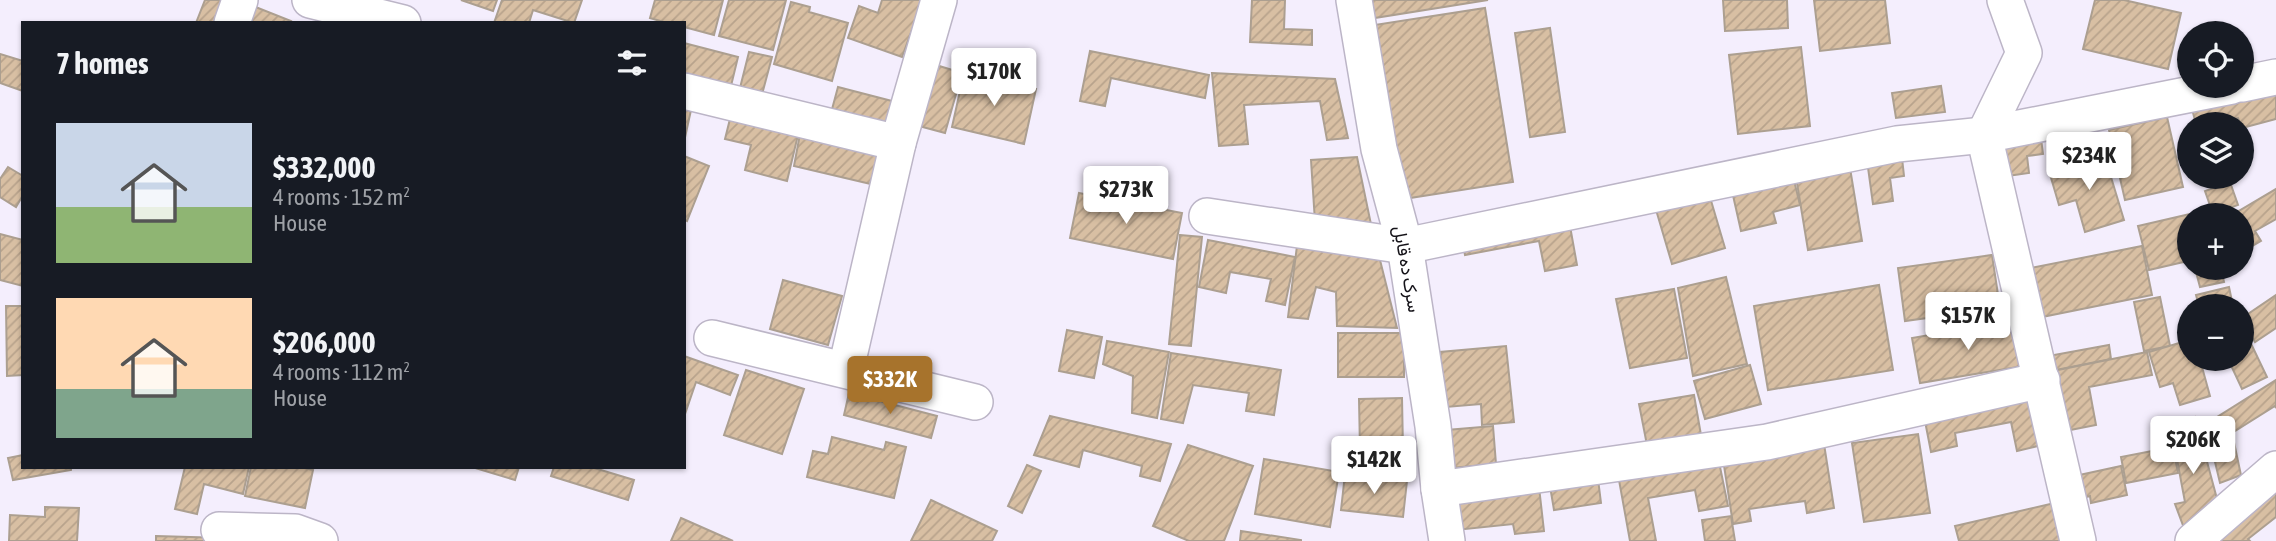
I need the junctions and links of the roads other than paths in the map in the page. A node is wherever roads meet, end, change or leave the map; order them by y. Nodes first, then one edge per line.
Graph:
1 (240, 0) edge
2 (310, 0) edge
3 (939, 0) edge
4 (1354, 0) edge
5 (2004, 0) edge
6 (233, 21) edge
7 (395, 21) edge
8 (2276, 77) edge
9 (2254, 82) edge
10 (686, 91) edge
11 (2177, 97) edge
12 (1984, 135) junction
13 (898, 143) junction
14 (1207, 216) dead end
15 (1405, 246) junction
16 (712, 338) dead end
17 (846, 369) junction
18 (2042, 380) junction
19 (975, 402) dead end
20 (2276, 468) edge
21 (1438, 489) junction
22 (219, 530) dead end
23 (320, 541) edge
24 (1447, 541) edge
25 (2078, 541) edge
26 (2193, 541) edge

1 - 6 street
2 - 7 street
3 - 13 street
4 - 15 street, سرک ده قابل
5 - 12 street
8 - 9 street
10 - 13 street
11 - 12 street
12 - 15 street
12 - 18 street
13 - 17 street
14 - 15 street
15 - 21 street, سرک ده قابل
16 - 17 street
17 - 19 street
18 - 21 street
18 - 25 street
20 - 26 street
21 - 24 street, سرک ده قابل
22 - 23 street

